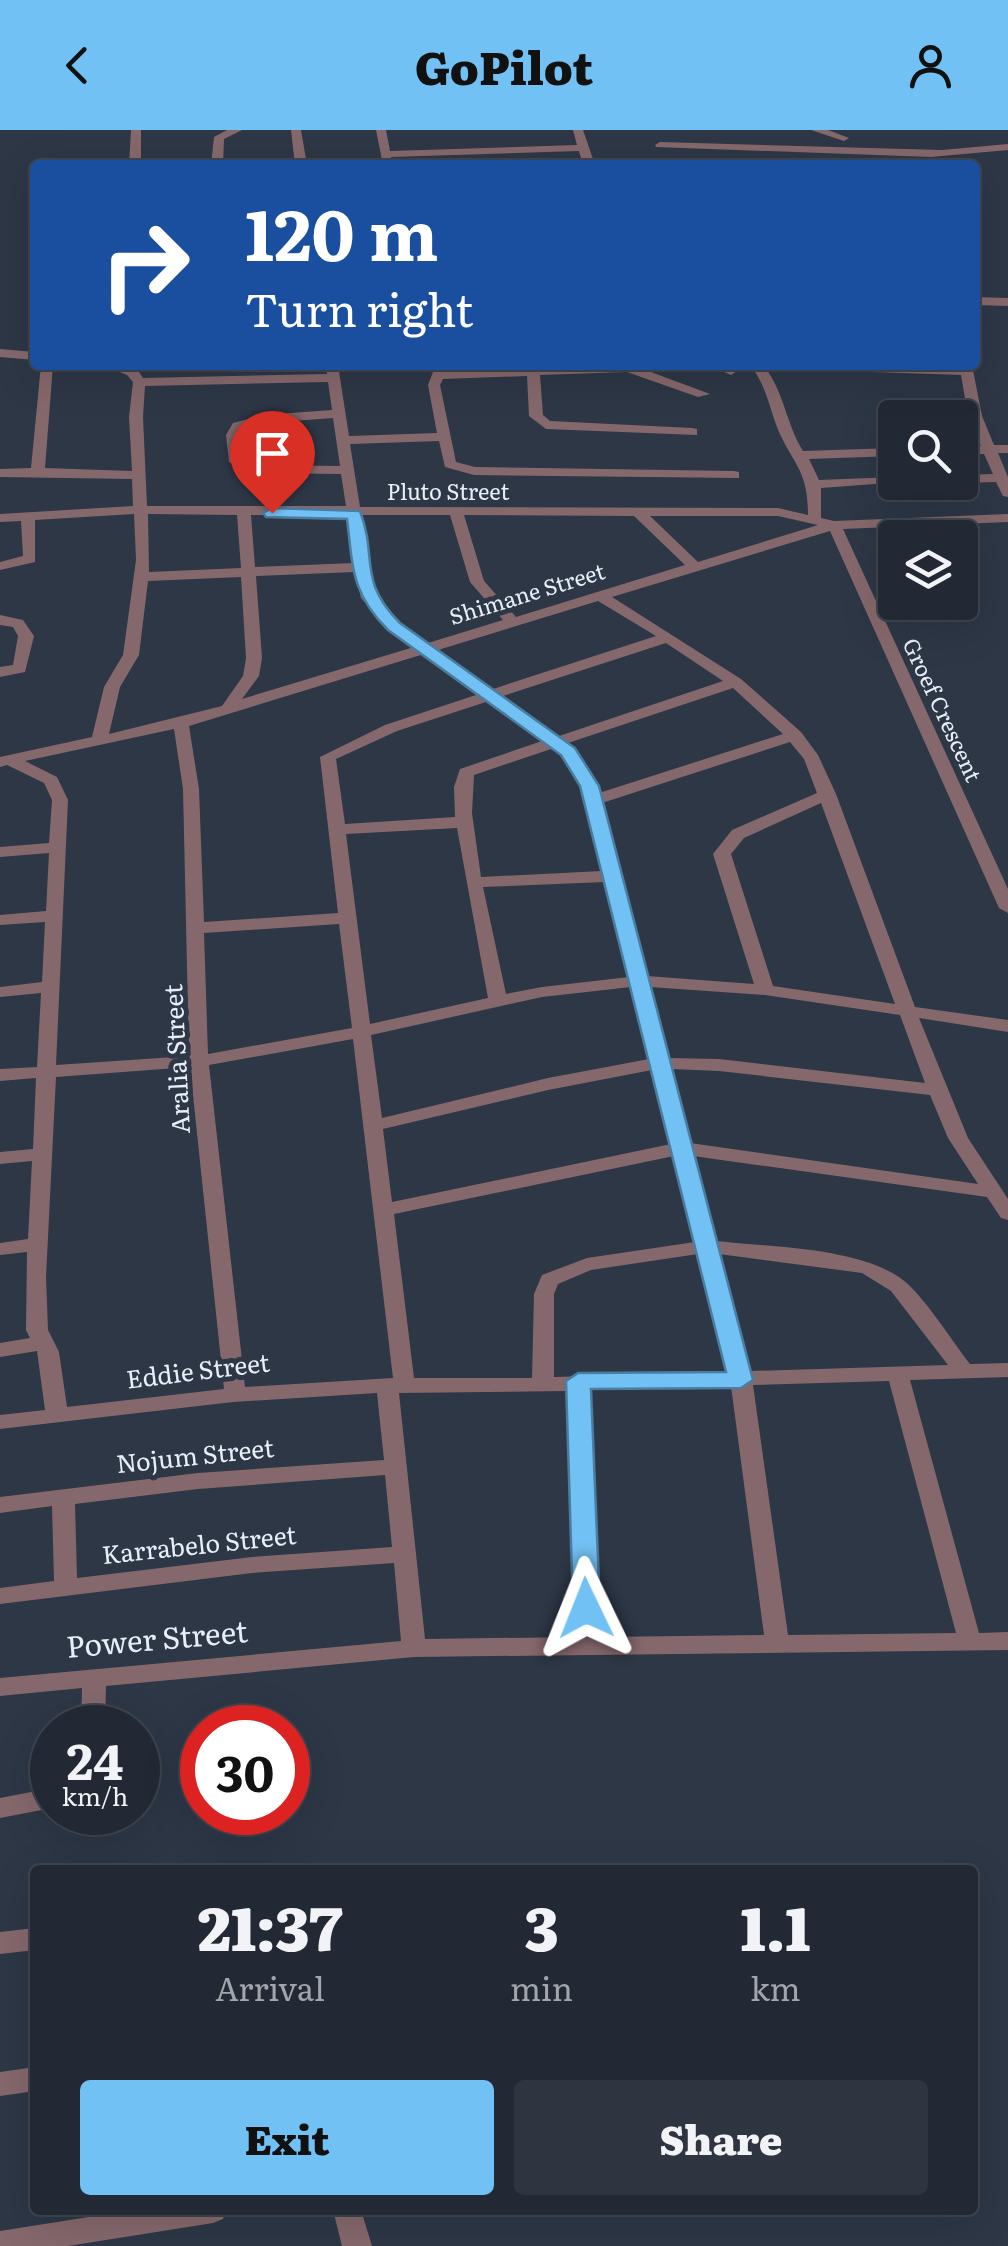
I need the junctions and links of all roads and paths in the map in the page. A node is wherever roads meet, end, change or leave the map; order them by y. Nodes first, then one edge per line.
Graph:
1 (136, 130) edge
2 (237, 130) edge
3 (296, 130) edge
4 (381, 130) edge
5 (578, 130) edge
6 (816, 130) edge
7 (844, 139) edge
8 (660, 145) dead end
9 (1008, 147) edge
10 (584, 148) junction
11 (924, 153) edge
12 (134, 160) edge
13 (217, 160) edge
14 (300, 160) edge
15 (387, 160) edge
16 (588, 160) edge
17 (857, 160) edge
18 (980, 301) edge
19 (1008, 302) edge
20 (0, 353) edge
21 (30, 356) edge
22 (47, 370) edge
23 (120, 370) edge
24 (144, 370) edge
25 (533, 370) joint
26 (635, 370) edge
27 (761, 370) edge
28 (967, 370) edge
29 (333, 372) edge
30 (135, 377) junction
31 (703, 394) dead end
32 (340, 412) junction
33 (692, 432) dead end
34 (444, 437) junction
35 (345, 440) junction
36 (978, 449) edge
37 (987, 449) junction
38 (1008, 449) edge
39 (878, 453) edge
40 (804, 455) junction
41 (348, 470) junction
42 (0, 472) edge
43 (38, 472) junction
44 (138, 475) junction
45 (734, 475) dead end
46 (1000, 478) junction
47 (978, 479) edge
48 (878, 482) edge
49 (817, 484) junction
50 (1008, 493) edge
51 (140, 511) junction
52 (244, 512) junction
53 (354, 514) junction
54 (457, 514) junction
55 (640, 514) junction
56 (28, 516) junction
57 (0, 518) edge
58 (816, 518) junction
59 (1008, 518) edge
60 (834, 525) junction
61 (0, 566) edge
62 (360, 566) junction
63 (694, 567) junction
64 (245, 570) junction
65 (140, 577) junction
66 (600, 596) junction
67 (0, 620) edge
68 (512, 622) junction
69 (666, 638) junction
70 (424, 648) junction
71 (0, 672) edge
72 (735, 682) junction
73 (490, 696) junction
74 (228, 708) junction
75 (182, 723) junction
76 (795, 735) junction
77 (556, 741) junction
78 (99, 742) junction
79 (50, 750) junction
80 (2, 759) edge
81 (33, 769) junction
82 (828, 794) junction
83 (594, 800) junction
84 (464, 822) junction
85 (337, 830) junction
86 (57, 848) junction
87 (0, 852) edge
88 (614, 876) junction
89 (476, 882) junction
90 (1008, 908) edge
91 (53, 916) junction
92 (347, 918) junction
93 (0, 920) edge
94 (197, 928) junction
95 (638, 981) junction
96 (49, 987) junction
97 (764, 990) junction
98 (0, 992) edge
99 (498, 1000) junction
100 (910, 1012) junction
101 (1008, 1026) edge
102 (359, 1029) junction
103 (198, 1062) junction
104 (659, 1063) junction
105 (45, 1071) junction
106 (0, 1075) edge
107 (936, 1090) junction
108 (372, 1126) junction
109 (682, 1148) junction
110 (40, 1154) junction
111 (0, 1158) edge
112 (992, 1192) junction
113 (382, 1210) junction
114 (1008, 1214) edge
115 (38, 1244) junction
116 (708, 1246) junction
117 (0, 1249) edge
118 (42, 1343) junction
119 (0, 1350) edge
120 (963, 1370) junction
121 (1008, 1370) edge
122 (897, 1372) junction
123 (741, 1380) junction
124 (578, 1381) junction
125 (396, 1383) junction
126 (543, 1383) junction
127 (235, 1393) junction
128 (58, 1416) junction
129 (0, 1422) edge
130 (396, 1466) junction
131 (64, 1498) junction
132 (0, 1505) edge
133 (405, 1554) junction
134 (66, 1588) junction
135 (0, 1596) edge
136 (1008, 1641) edge
137 (970, 1642) junction
138 (777, 1644) junction
139 (588, 1646) junction
140 (414, 1648) junction
141 (94, 1678) junction
142 (0, 1687) edge
143 (93, 1705) edge
144 (30, 1802) edge
145 (0, 1808) edge
146 (30, 1940) edge
147 (0, 1943) edge
148 (30, 2080) edge
149 (0, 2084) edge
150 (197, 2215) edge
151 (348, 2215) edge
152 (135, 2235) edge
153 (0, 2244) edge
154 (357, 2246) edge

1 - 12 street
2 - 13 street
3 - 14 street
4 - 15 street
5 - 10 street
6 - 7 street
7 - 8 street
7 - 11 street
9 - 11 street
10 - 15 street
10 - 16 street
11 - 17 street
18 - 19 street
20 - 21 street
22 - 43 street
23 - 30 street
24 - 30 street
25 - 33 street
25 - 34 street
26 - 31 street
27 - 40 street
28 - 37 street
29 - 30 street
29 - 32 street
30 - 44 street
32 - 35 street
32 - 41 street
34 - 35 street
34 - 45 street
35 - 41 street
36 - 37 street
37 - 38 street
37 - 46 street
39 - 40 street
40 - 49 street
41 - 53 street
42 - 43 street
43 - 44 street
44 - 51 street
46 - 47 street
46 - 50 street
48 - 49 street
49 - 58 street
51 - 52 street, Pluto Street
51 - 56 street, Pluto Street
51 - 65 street
52 - 53 street, Pluto Street
52 - 64 street
53 - 54 street, Pluto Street
53 - 62 street
54 - 55 street, Pluto Street
54 - 68 street
55 - 58 street, Pluto Street
55 - 63 street
56 - 57 street, Pluto Street
56 - 61 street
58 - 60 street, Pluto Street
59 - 60 street
60 - 63 street, Shimane Street
60 - 90 street, Groef Crescent
62 - 64 street
62 - 70 street
63 - 66 street, Shimane Street
64 - 65 street
64 - 74 street
65 - 78 street
66 - 68 street, Shimane Street
66 - 69 street
67 - 71 street
68 - 70 street, Shimane Street
69 - 72 street
69 - 73 street
70 - 73 street
70 - 74 street, Shimane Street
72 - 76 street
72 - 77 street
73 - 77 street
73 - 85 street
74 - 75 street, Shimane Street
75 - 78 street, Shimane Street
75 - 94 street, Aralia Street
76 - 82 street
76 - 83 street
77 - 83 street
77 - 84 street
78 - 79 street, Shimane Street
79 - 80 street, Shimane Street
79 - 81 street
80 - 81 street
81 - 86 street
82 - 97 street
82 - 100 street
83 - 88 street
84 - 85 street
84 - 89 street
85 - 92 street
86 - 87 street
86 - 91 street
88 - 89 street
88 - 95 street
89 - 99 street
91 - 93 street
91 - 96 street
92 - 94 street
92 - 102 street
94 - 103 street, Aralia Street
95 - 97 street
95 - 99 street
95 - 104 street
96 - 98 street
96 - 105 street
97 - 100 street
99 - 102 street
100 - 101 street
100 - 107 street
102 - 103 street
102 - 108 street
103 - 105 street
103 - 127 street, Aralia Street
104 - 107 street
104 - 108 street
104 - 109 street
105 - 106 street
105 - 110 street
107 - 112 street
108 - 113 street
109 - 112 street
109 - 113 street
109 - 116 street
110 - 111 street
110 - 115 street
112 - 114 street
113 - 125 street
115 - 117 street
115 - 118 street
116 - 120 street
116 - 123 street
116 - 126 street
118 - 119 street
118 - 128 street
120 - 121 street, Eddie Street
120 - 122 street, Eddie Street
122 - 123 street, Eddie Street
122 - 137 street
123 - 124 street, Eddie Street
123 - 138 street
124 - 126 street, Eddie Street
124 - 139 street
125 - 126 street, Eddie Street
125 - 127 street, Eddie Street
125 - 130 street
127 - 128 street, Eddie Street
128 - 129 street, Eddie Street
130 - 131 street, Nojum Street
130 - 133 street
131 - 132 street, Nojum Street
131 - 134 street
133 - 134 street, Karrabelo Street
133 - 140 street
134 - 135 street, Karrabelo Street
136 - 137 street, Power Street
137 - 138 street, Power Street
138 - 139 street, Power Street
139 - 140 street, Power Street
140 - 141 street, Power Street
141 - 142 street, Power Street
141 - 143 street
144 - 145 street
146 - 147 street
148 - 149 street
150 - 152 street
151 - 154 street
152 - 153 street

